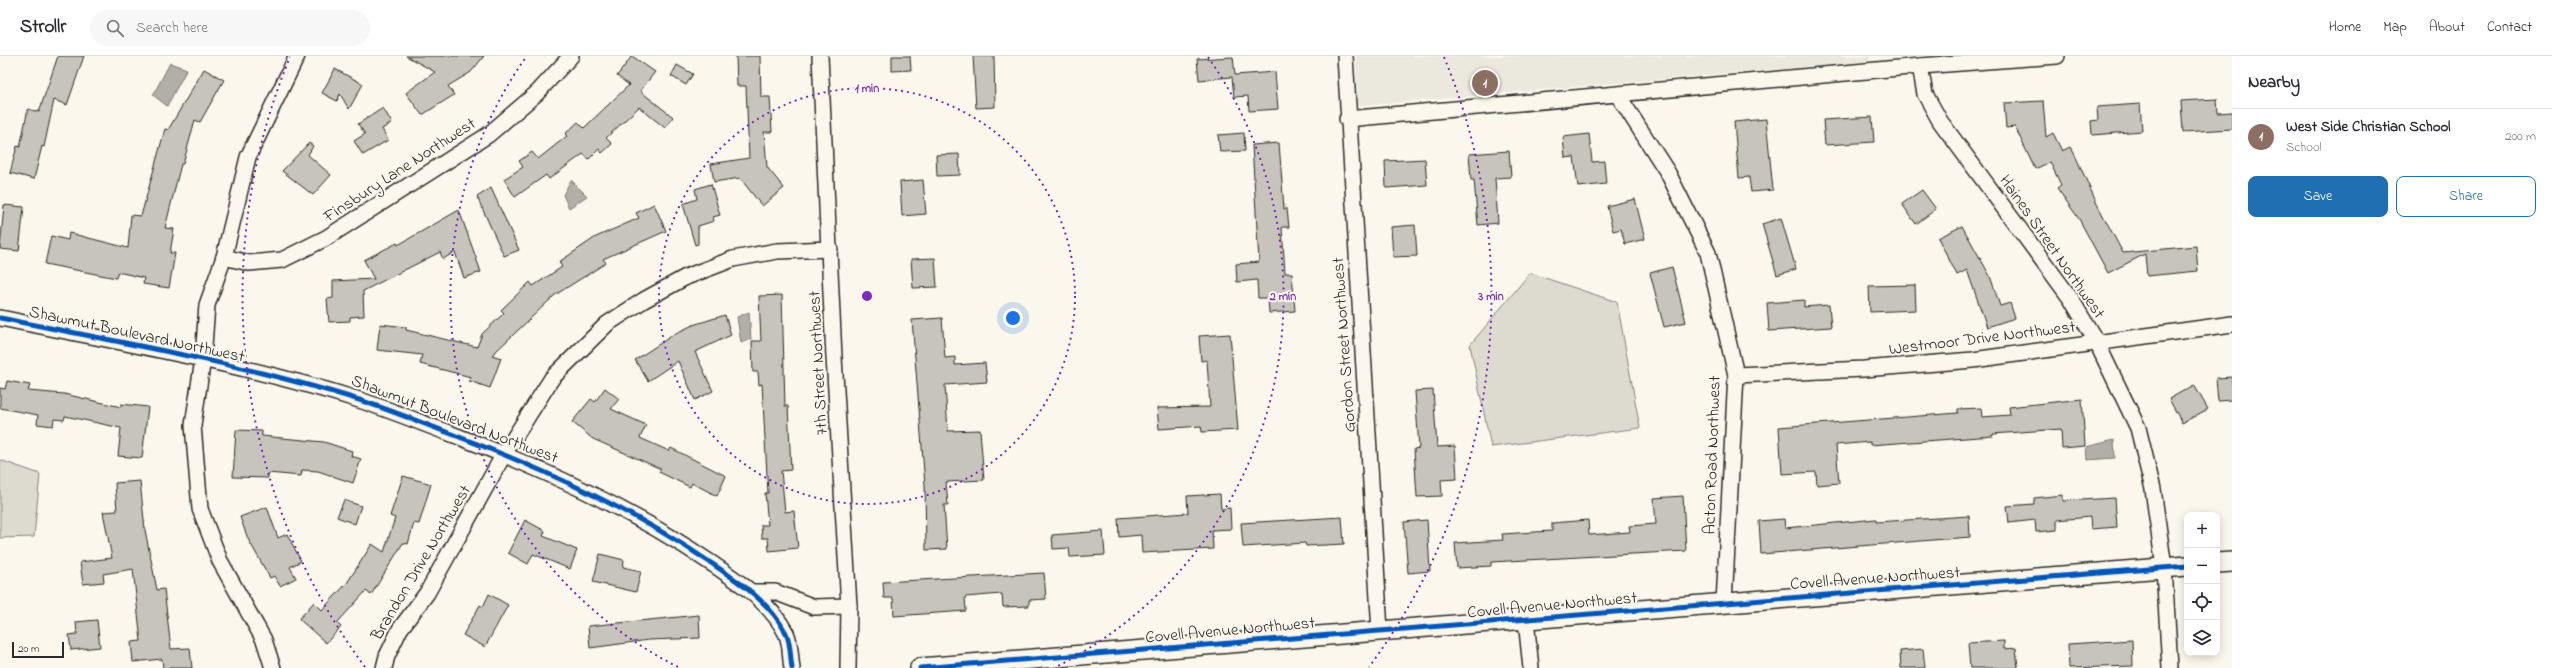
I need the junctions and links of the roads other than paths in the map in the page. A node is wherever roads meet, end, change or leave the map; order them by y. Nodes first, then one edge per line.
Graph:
1 (297, 56) edge
2 (571, 56) edge
3 (820, 56) edge
4 (1345, 56) edge
5 (2057, 56) edge
6 (1920, 66) junction
7 (1618, 95) junction
8 (1347, 119) junction
9 (830, 249) junction
10 (224, 257) junction
11 (0, 318) edge
12 (2232, 324) edge
13 (2097, 343) junction
14 (203, 359) junction
15 (1736, 375) junction
16 (504, 454) junction
17 (2232, 562) edge
18 (2220, 563) edge
19 (2184, 566) edge
20 (2164, 568) junction
21 (754, 592) junction
22 (1724, 603) junction
23 (849, 606) junction
24 (1526, 620) junction
25 (1380, 631) junction
26 (273, 668) edge
27 (384, 668) edge
28 (792, 668) edge
29 (848, 668) edge
30 (920, 668) edge
31 (1530, 668) edge
32 (2170, 668) edge

1 - 10 street
2 - 10 street, Finsbury Lane Northwest
3 - 9 street, 7th Street Northwest
4 - 8 street, Gordon Street Northwest
5 - 6 street
6 - 7 street
6 - 13 street, Haines Street Northwest
7 - 8 street
7 - 15 street, Acton Road Northwest
8 - 25 street, Gordon Street Northwest
9 - 16 street, Brandon Drive Northwest
9 - 23 street, 7th Street Northwest
10 - 14 street
11 - 14 street, Shawmut Boulevard Northwest
12 - 13 street, Westmoor Drive Northwest
13 - 15 street, Westmoor Drive Northwest
13 - 20 street, Haines Street Northwest
14 - 16 street, Shawmut Boulevard Northwest
14 - 26 street
15 - 22 street, Acton Road Northwest
16 - 21 street, Shawmut Boulevard Northwest
16 - 27 street, Brandon Drive Northwest
17 - 18 street
19 - 20 street, Covell Avenue Northwest
20 - 22 street, Covell Avenue Northwest
20 - 32 street, Haines Street Northwest
21 - 23 street
21 - 28 street, Shawmut Boulevard Northwest
22 - 24 street, Covell Avenue Northwest
23 - 29 street, 7th Street Northwest
24 - 25 street, Covell Avenue Northwest
24 - 31 street
25 - 30 street, Covell Avenue Northwest

